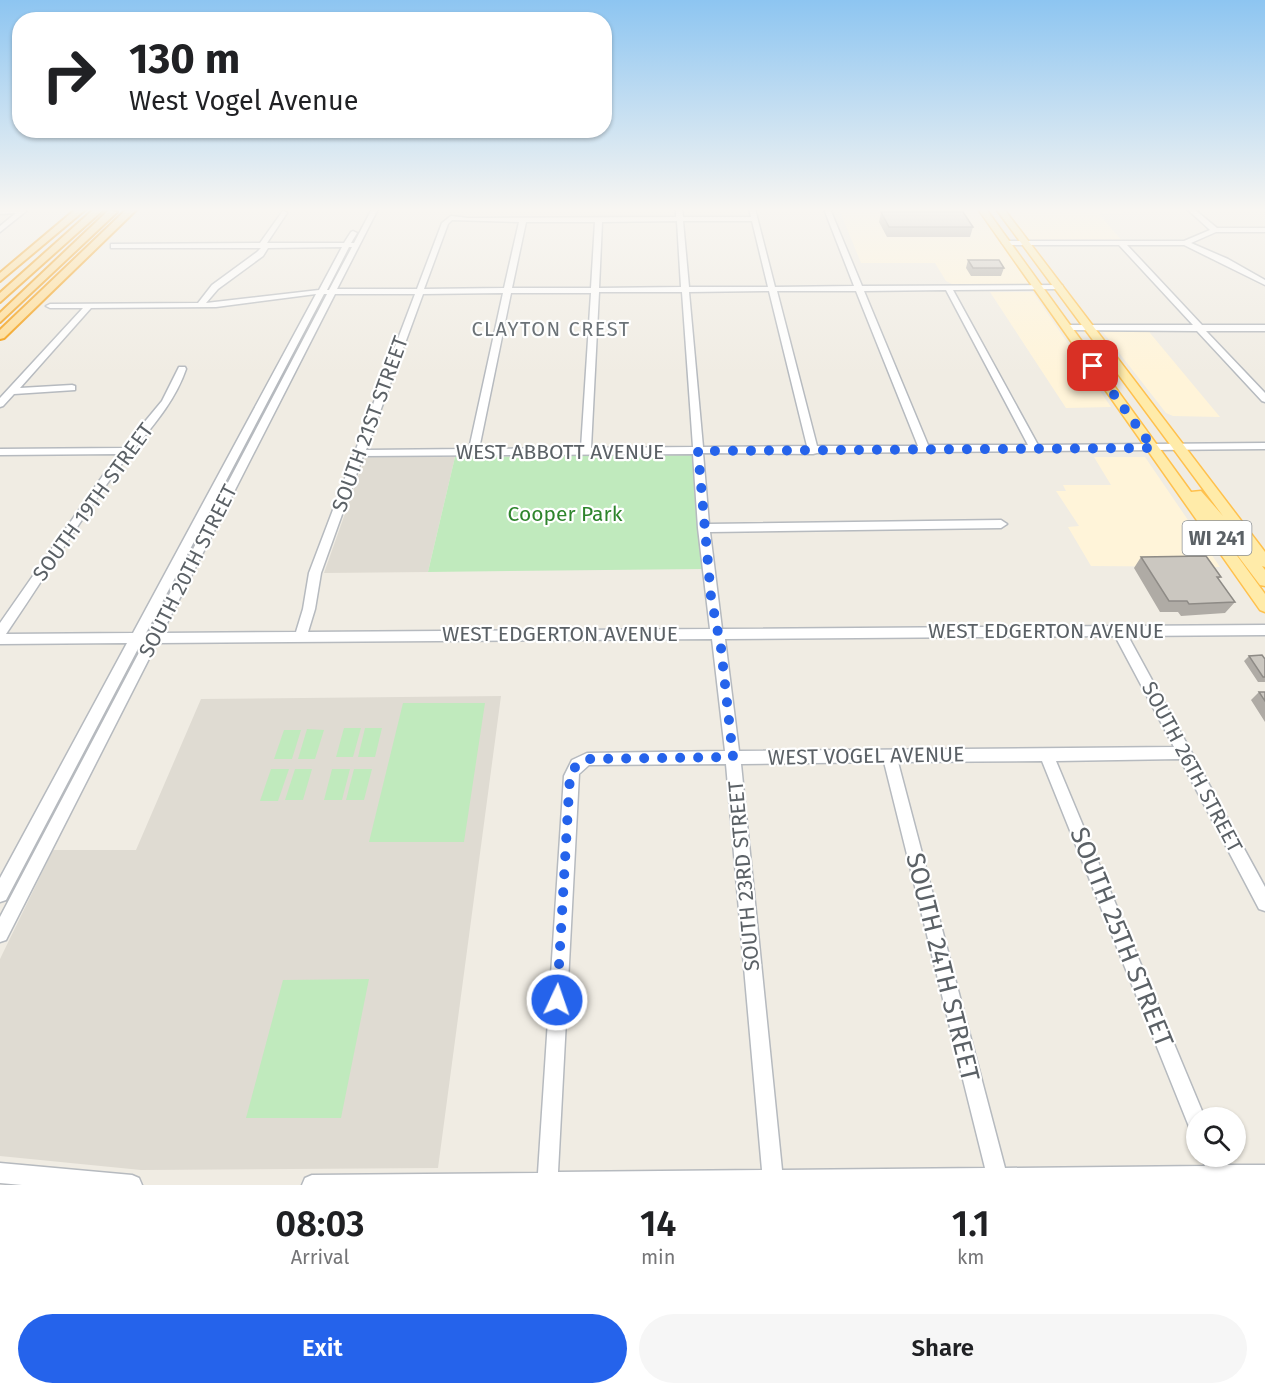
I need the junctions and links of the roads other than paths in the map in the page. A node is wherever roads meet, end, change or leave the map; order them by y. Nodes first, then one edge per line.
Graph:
1 (17, 264) edge
2 (28, 264) edge
3 (38, 264) edge
4 (57, 264) edge
5 (74, 264) edge
6 (247, 264) edge
7 (340, 264) edge
8 (344, 264) edge
9 (429, 264) edge
10 (514, 264) edge
11 (597, 264) edge
12 (683, 264) edge
13 (766, 264) edge
14 (850, 264) edge
15 (1022, 264) edge
16 (1042, 264) edge
17 (1142, 264) edge
18 (1232, 264) edge
19 (0, 279) edge
20 (1265, 283) edge
21 (1059, 287) junction
22 (1039, 288) junction
23 (0, 289) edge
24 (860, 289) junction
25 (948, 289) junction
26 (773, 290) junction
27 (508, 291) junction
28 (596, 291) junction
29 (684, 291) junction
30 (322, 292) junction
31 (332, 292) junction
32 (419, 292) junction
33 (0, 299) edge
34 (200, 305) junction
35 (50, 306) dead end
36 (89, 306) junction
37 (0, 319) edge
38 (1067, 328) junction
39 (1090, 328) junction
40 (1200, 328) junction
41 (1265, 328) edge
42 (0, 336) edge
43 (182, 369) dead end
44 (72, 388) dead end
45 (12, 391) junction
46 (1265, 399) edge
47 (0, 404) edge
48 (1265, 446) edge
49 (1179, 447) junction
50 (1153, 448) junction
51 (1035, 449) junction
52 (925, 450) junction
53 (126, 451) junction
54 (586, 451) junction
55 (698, 451) junction
56 (813, 451) junction
57 (0, 452) edge
58 (473, 452) junction
59 (360, 453) junction
60 (1169, 471) junction
61 (1001, 524) dead end
62 (704, 528) junction
63 (1265, 562) edge
64 (1265, 580) edge
65 (1265, 606) edge
66 (1265, 630) edge
67 (1119, 631) junction
68 (0, 633) edge
69 (718, 633) junction
70 (301, 636) junction
71 (137, 638) junction
72 (153, 638) junction
73 (0, 639) edge
74 (1046, 753) junction
75 (1186, 753) junction
76 (733, 757) junction
77 (890, 757) junction
78 (0, 894) edge
79 (1265, 903) edge
80 (0, 934) edge
81 (1191, 1107) edge
82 (1195, 1167) edge
83 (1221, 1167) edge
84 (0, 1173) edge
85 (1265, 1174) edge
86 (997, 1177) junction
87 (547, 1182) junction
88 (773, 1183) edge
89 (132, 1185) edge
90 (312, 1185) edge

1 - 19 highway
2 - 23 highway
3 - 33 highway
4 - 37 highway
5 - 42 highway
6 - 34 street
7 - 30 street, SOUTH 20TH STREET
8 - 31 street, SOUTH 20TH STREET
9 - 32 street, SOUTH 21ST STREET
10 - 27 street
11 - 28 street
12 - 29 street, SOUTH 23RD STREET
13 - 26 street
14 - 24 street
15 - 22 main road, WI 241
16 - 21 main road, WI 241
17 - 40 street
18 - 20 street
21 - 22 street
21 - 39 main road, WI 241
22 - 25 street
22 - 38 main road, WI 241
24 - 25 street
24 - 26 street
24 - 52 street
25 - 51 street
26 - 29 street
26 - 56 street
27 - 28 street
27 - 32 street
27 - 58 street
28 - 29 street
28 - 54 street
29 - 55 street, SOUTH 23RD STREET
30 - 31 street
30 - 34 street
30 - 71 street, SOUTH 20TH STREET
31 - 32 street
31 - 72 street, SOUTH 20TH STREET
32 - 59 street, SOUTH 21ST STREET
34 - 36 street
35 - 36 street
36 - 45 street
38 - 39 street
38 - 50 main road, WI 241
39 - 40 street
39 - 49 main road, WI 241
40 - 41 street
40 - 46 street
43 - 53 street, SOUTH 19TH STREET
44 - 45 street
45 - 47 street
48 - 49 street, WEST ABBOTT AVENUE
49 - 50 street, WEST ABBOTT AVENUE
49 - 63 main road, WI 241
50 - 51 street, WEST ABBOTT AVENUE
50 - 60 main road, WI 241
51 - 52 street, WEST ABBOTT AVENUE
52 - 56 street, WEST ABBOTT AVENUE
53 - 57 street
53 - 68 street, SOUTH 19TH STREET
54 - 55 street, WEST ABBOTT AVENUE
54 - 58 street, WEST ABBOTT AVENUE
55 - 56 street, WEST ABBOTT AVENUE
55 - 62 street, SOUTH 23RD STREET
58 - 59 street, WEST ABBOTT AVENUE
59 - 70 street, SOUTH 21ST STREET
60 - 64 main road
60 - 65 main road, WI 241
61 - 62 street
62 - 69 street, SOUTH 23RD STREET
66 - 67 street, WEST EDGERTON AVENUE
67 - 69 street, WEST EDGERTON AVENUE
67 - 75 street, SOUTH 26TH STREET
69 - 70 street, WEST EDGERTON AVENUE
69 - 76 street, SOUTH 23RD STREET
70 - 72 street, WEST EDGERTON AVENUE
71 - 72 street, WEST EDGERTON AVENUE
71 - 73 street, WEST EDGERTON AVENUE
71 - 78 street, SOUTH 20TH STREET
72 - 80 street, SOUTH 20TH STREET
74 - 75 street, WEST VOGEL AVENUE
74 - 77 street, WEST VOGEL AVENUE
74 - 81 street, SOUTH 25TH STREET
75 - 79 street, SOUTH 26TH STREET
76 - 77 street, WEST VOGEL AVENUE
76 - 87 street, WEST VOGEL AVENUE
76 - 88 street, SOUTH 23RD STREET
77 - 86 street, SOUTH 24TH STREET
82 - 86 street
83 - 85 street
84 - 89 street
86 - 88 street
87 - 88 street
87 - 90 street

